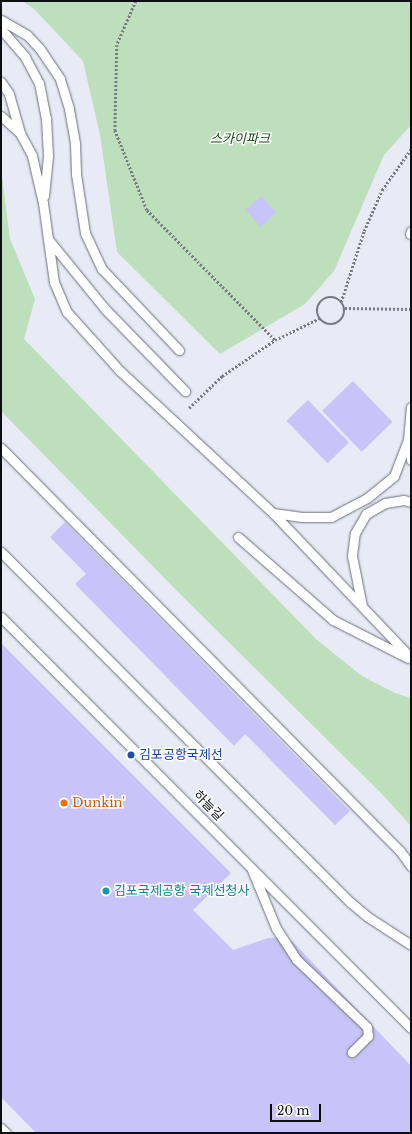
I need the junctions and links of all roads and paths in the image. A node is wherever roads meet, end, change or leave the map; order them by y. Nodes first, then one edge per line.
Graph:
1 (136, 1) edge
2 (1, 20) edge
3 (1, 29) edge
4 (1, 82) edge
5 (1, 116) edge
6 (20, 133) junction
7 (411, 149) edge
8 (43, 204) junction
9 (47, 238) junction
10 (341, 302) junction
11 (345, 308) junction
12 (411, 309) edge
13 (320, 318) junction
14 (275, 340) junction
15 (179, 350) dead end
16 (185, 391) dead end
17 (411, 407) edge
18 (189, 408) dead end
19 (408, 440) junction
20 (1, 448) edge
21 (411, 460) edge
22 (411, 502) edge
23 (273, 513) junction
24 (238, 538) dead end
25 (1, 552) edge
26 (362, 606) junction
27 (1, 617) edge
28 (411, 659) edge
29 (250, 865) junction
30 (411, 866) edge
31 (411, 945) edge
32 (397, 1013) junction
33 (411, 1022) edge
34 (411, 1028) edge
35 (352, 1052) dead end
36 (1, 1128) edge
37 (6, 1133) edge

1 - 14 path
2 - 15 lane
3 - 8 lane
4 - 6 lane
5 - 6 lane
6 - 8 lane
7 - 10 path
8 - 9 lane
9 - 16 lane
9 - 23 lane
10 - 11 path
10 - 13 path
11 - 12 path
11 - 13 path
13 - 14 path
14 - 18 path
17 - 19 lane
19 - 21 lane
19 - 23 lane
20 - 30 lane
22 - 26 lane
23 - 26 lane
24 - 28 lane
25 - 31 lane
26 - 28 lane
27 - 29 lane, 하늘길
29 - 32 lane, 하늘길
29 - 35 lane
32 - 33 lane
32 - 34 lane
36 - 37 lane

